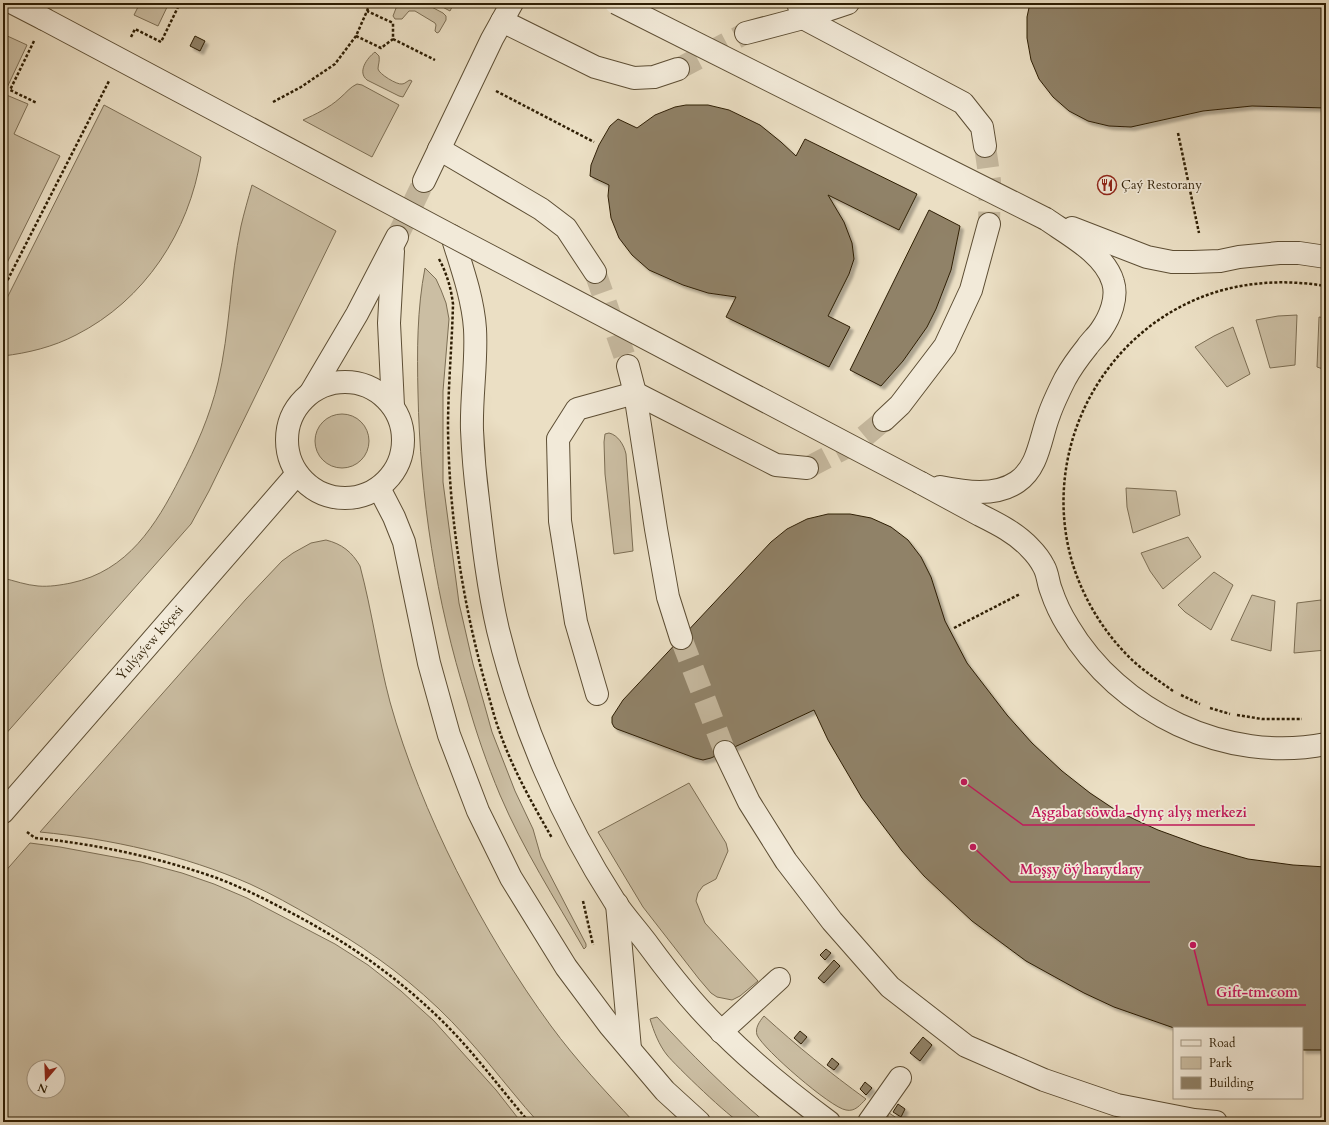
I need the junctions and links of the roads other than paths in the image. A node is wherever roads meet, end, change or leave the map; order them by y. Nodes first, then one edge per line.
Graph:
1 (13, 3) edge
2 (616, 3) edge
3 (848, 3) edge
4 (800, 10) edge
5 (507, 12) edge
6 (746, 32) tunnel mouth
7 (678, 69) tunnel mouth
8 (985, 146) tunnel mouth
9 (439, 149) junction
10 (424, 181) tunnel mouth
11 (1046, 218) junction
12 (989, 224) tunnel mouth
13 (452, 236) junction
14 (1326, 257) edge
15 (595, 272) tunnel mouth
16 (628, 366) tunnel mouth
17 (311, 392) junction
18 (635, 393) junction
19 (393, 406) junction
20 (884, 420) tunnel mouth
21 (807, 468) tunnel mouth
22 (298, 474) junction
23 (922, 483) junction
24 (379, 488) junction
25 (682, 638) tunnel mouth
26 (597, 694) dead end
27 (1326, 744) edge
28 (724, 752) tunnel mouth
29 (3, 812) edge
30 (617, 904) junction
31 (779, 979) dead end
32 (721, 1032) junction
33 (630, 1049) junction
34 (900, 1078) dead end
35 (699, 1122) edge
36 (829, 1122) edge
37 (868, 1122) edge
38 (1216, 1122) edge

1 - 13 street, bridge
2 - 11 street, bridge
3 - 4 street
4 - 6 street
4 - 8 street
5 - 7 street
5 - 9 street
9 - 10 street
9 - 15 street
11 - 14 street
11 - 23 street
12 - 20 street
13 - 23 street, bridge
13 - 30 street
16 - 18 street
17 - 19 street
17 - 19 street
17 - 22 street
18 - 21 street
18 - 25 street
18 - 26 street
19 - 24 street
22 - 24 street
22 - 29 street, Ýulýaýew köçesi
23 - 27 street
24 - 33 street
28 - 38 street
30 - 32 street
30 - 33 street
31 - 32 street
32 - 36 street
33 - 35 street
34 - 37 street

